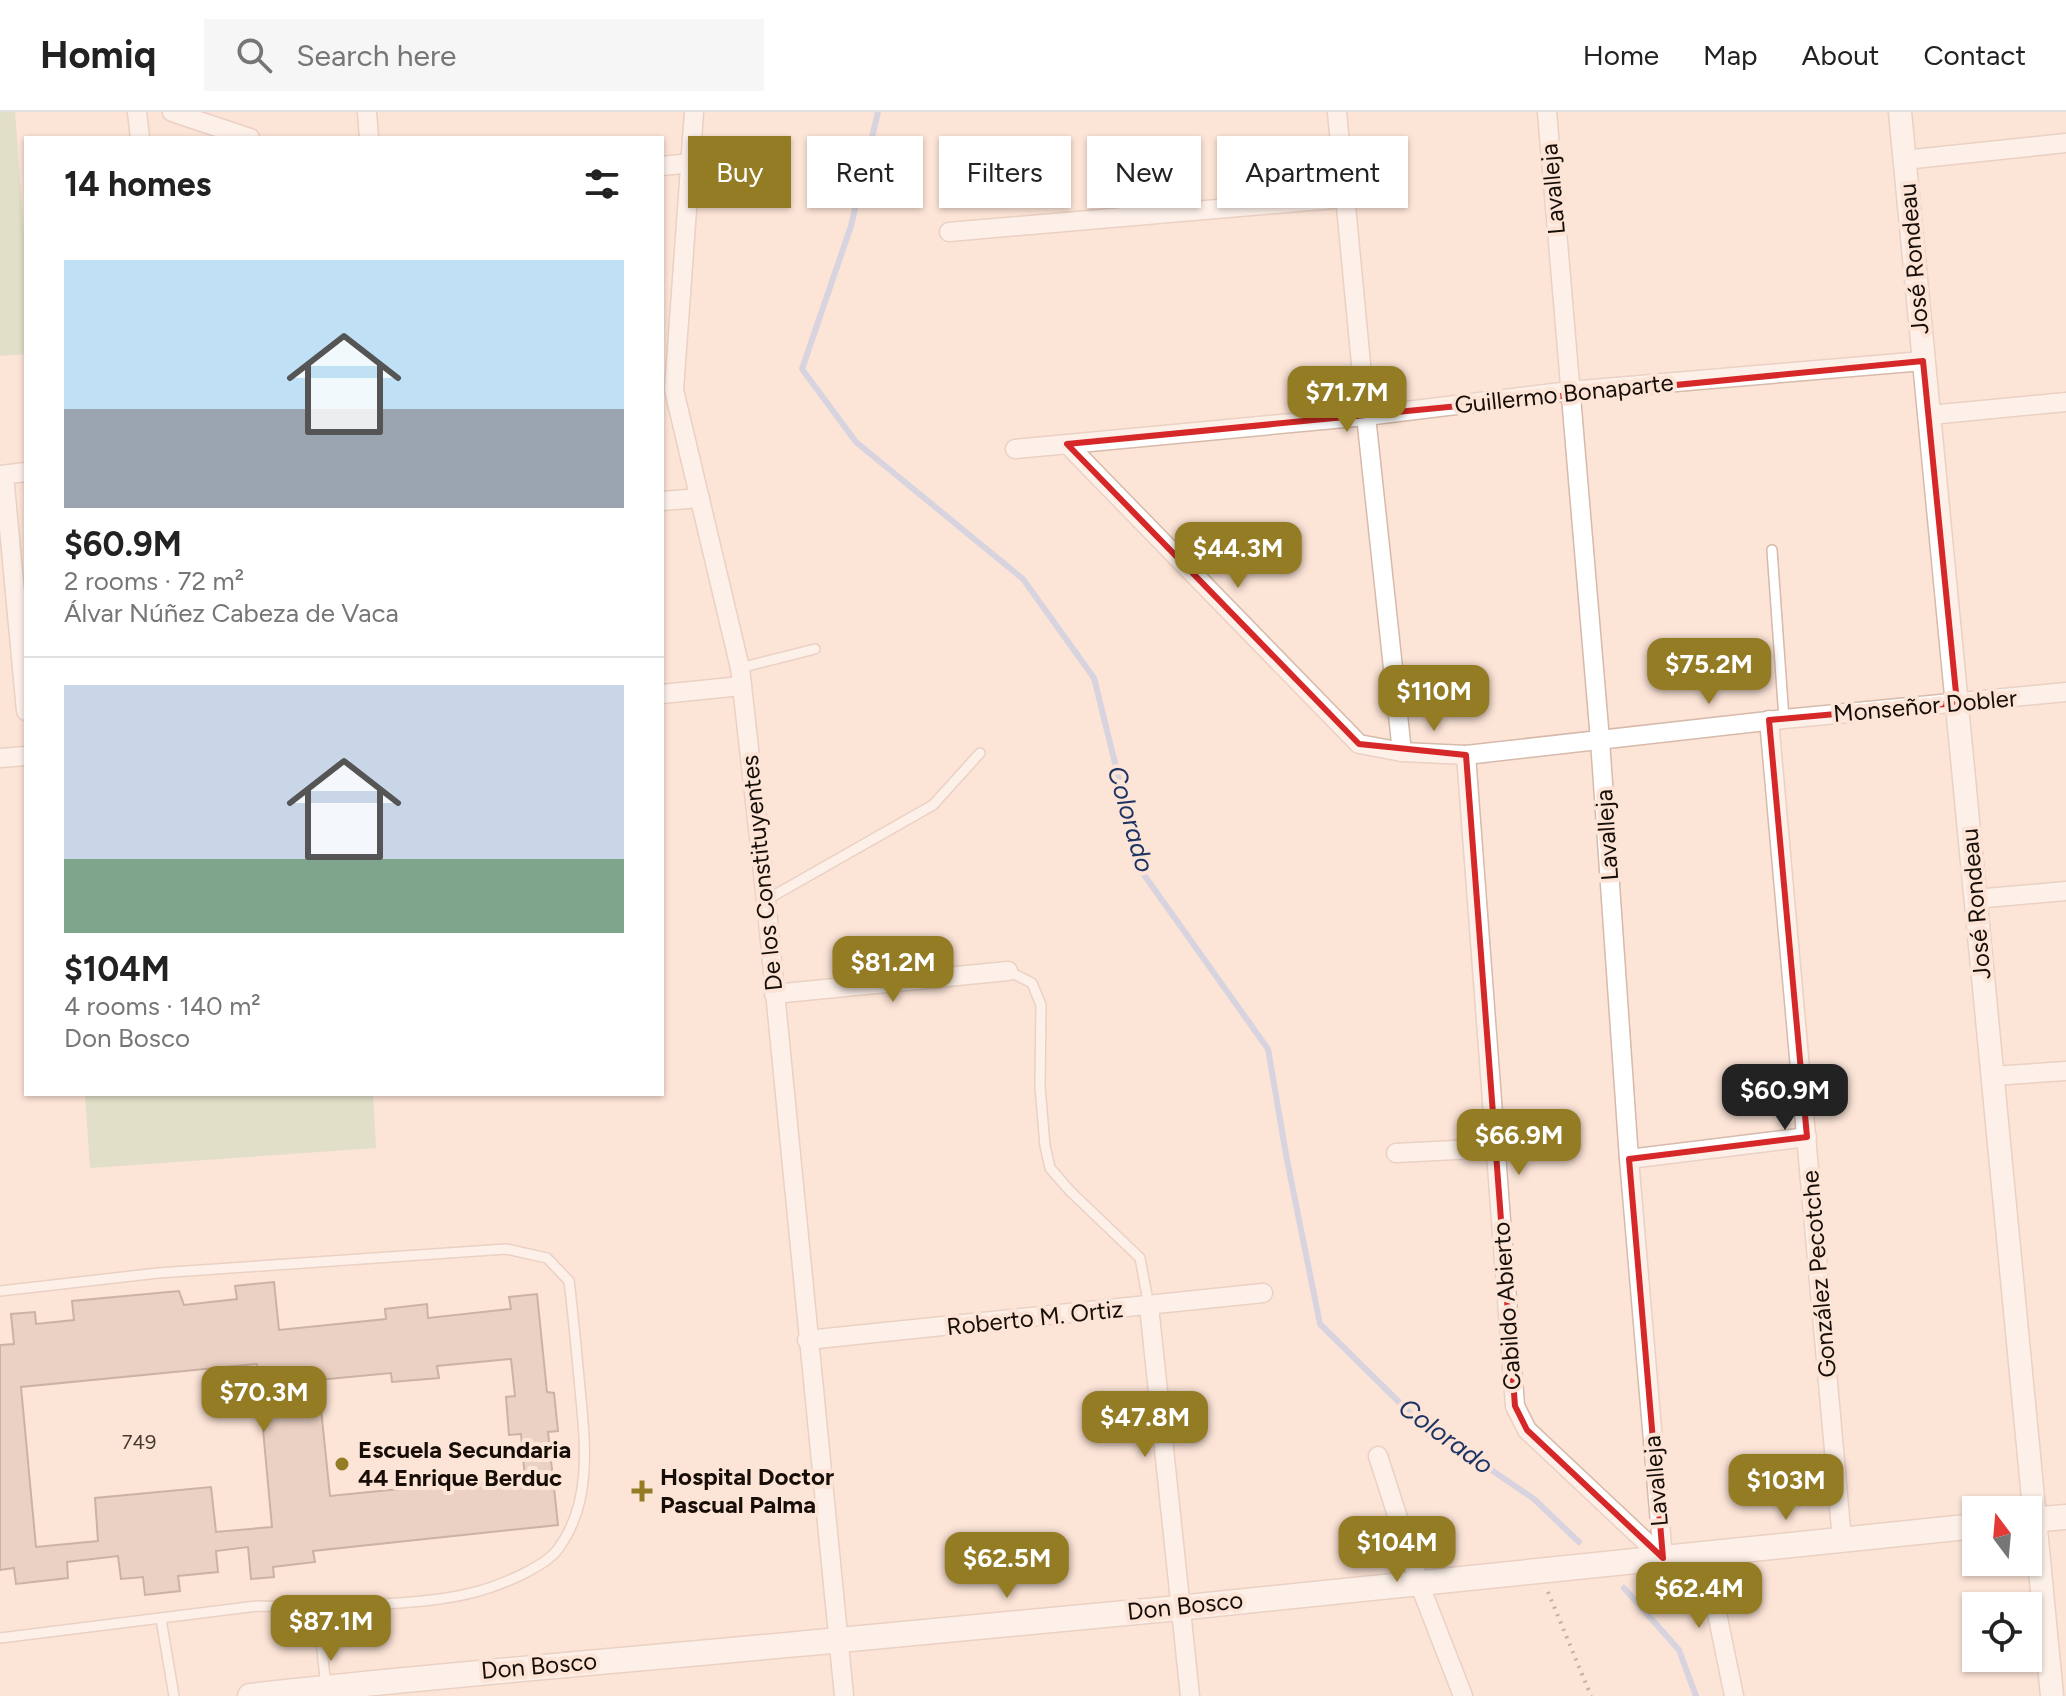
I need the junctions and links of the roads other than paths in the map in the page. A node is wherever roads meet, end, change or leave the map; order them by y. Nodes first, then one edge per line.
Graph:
1 (137, 112) edge
2 (172, 112) edge
3 (367, 112) edge
4 (694, 112) edge
5 (1337, 112) edge
6 (1547, 112) edge
7 (1900, 112) edge
8 (140, 136) edge
9 (244, 136) edge
10 (369, 136) edge
11 (693, 136) edge
12 (1339, 136) edge
13 (2066, 143) edge
14 (1904, 160) junction
15 (688, 163) edge
16 (664, 166) edge
17 (688, 193) edge
18 (1229, 208) edge
19 (1346, 208) edge
20 (949, 232) dead end
21 (1923, 361) junction
22 (668, 390) edge
23 (1570, 391) junction
24 (2066, 402) edge
25 (1930, 415) junction
26 (1366, 416) junction
27 (1067, 444) junction
28 (1015, 449) dead end
29 (24, 472) edge
30 (2, 475) edge
31 (700, 498) junction
32 (664, 501) edge
33 (1772, 550) dead end
34 (815, 649) dead end
35 (741, 677) junction
36 (24, 691) edge
37 (2066, 692) edge
38 (664, 694) edge
39 (1957, 703) junction
40 (1777, 719) junction
41 (1600, 740) junction
42 (1402, 752) junction
43 (980, 753) dead end
44 (1466, 755) junction
45 (24, 756) edge
46 (0, 758) edge
47 (2066, 891) edge
48 (1975, 899) junction
49 (766, 900) junction
50 (1008, 971) joint
51 (774, 994) junction
52 (2066, 1071) edge
53 (1992, 1076) junction
54 (1807, 1137) junction
55 (1495, 1148) junction
56 (1396, 1153) dead end
57 (1629, 1159) junction
58 (0, 1291) edge
59 (1263, 1293) dead end
60 (1149, 1306) junction
61 (807, 1340) junction
62 (1378, 1456) dead end
63 (2030, 1496) edge
64 (2066, 1517) edge
65 (2042, 1519) edge
66 (1962, 1527) edge
67 (1842, 1540) junction
68 (1705, 1555) junction
69 (1663, 1558) junction
70 (2038, 1576) edge
71 (1419, 1583) junction
72 (1182, 1607) junction
73 (321, 1615) junction
74 (161, 1619) junction
75 (0, 1638) edge
76 (839, 1640) junction
77 (419, 1686) edge
78 (326, 1687) junction
79 (174, 1696) edge
80 (250, 1696) edge
81 (397, 1696) edge
82 (844, 1696) edge
83 (1190, 1696) edge
84 (1463, 1696) edge
85 (1734, 1696) edge
86 (2052, 1696) edge

1 - 8 street
2 - 9 street
3 - 10 street
4 - 11 street, De los Constituyentes
5 - 12 street
6 - 23 street, Lavalleja
7 - 14 street, José Rondeau
13 - 14 street
14 - 21 street, José Rondeau
15 - 16 street
17 - 22 street, De los Constituyentes
18 - 20 street
19 - 26 street
21 - 23 street, Guillermo Bonaparte
21 - 25 street, José Rondeau
22 - 31 street, De los Constituyentes
23 - 26 street, Guillermo Bonaparte
23 - 41 street, Lavalleja
24 - 25 street
25 - 39 street, José Rondeau
26 - 27 street, Guillermo Bonaparte
26 - 42 street
27 - 28 street, Guillermo Bonaparte
27 - 42 street
29 - 30 street
30 - 36 street
31 - 32 street
31 - 35 street, De los Constituyentes
33 - 40 lane
34 - 35 lane
35 - 38 street
35 - 49 street, De los Constituyentes
37 - 39 street, Monseñor Dobler
39 - 40 street, Monseñor Dobler
39 - 48 street, José Rondeau
40 - 41 street, Monseñor Dobler
40 - 54 street, González Pecotche
41 - 44 street, Monseñor Dobler
41 - 57 street, Lavalleja
42 - 44 street, Monseñor Dobler
43 - 49 lane
44 - 55 street, Cabildo Abierto
45 - 46 street
47 - 48 street
48 - 53 street, José Rondeau
49 - 51 street, De los Constituyentes
50 - 51 street
50 - 60 lane
51 - 61 street, De los Constituyentes
52 - 53 street
53 - 63 street, José Rondeau
54 - 57 street
54 - 67 street, González Pecotche
55 - 56 street
55 - 69 street, Cabildo Abierto
57 - 69 street, Lavalleja
58 - 73 lane
59 - 60 street, Roberto M. Ortiz
60 - 61 street, Roberto M. Ortiz
60 - 72 street
61 - 76 street, De los Constituyentes
62 - 71 street
64 - 65 main road
66 - 67 main road, Don Bosco
67 - 68 main road, Don Bosco
68 - 69 main road, Don Bosco
68 - 85 street
69 - 71 main road, Don Bosco
70 - 86 street, José Rondeau
71 - 72 main road, Don Bosco
71 - 84 street
72 - 76 main road, Don Bosco
72 - 83 street
73 - 74 lane
73 - 78 lane
74 - 75 lane
74 - 79 lane
76 - 77 main road, Don Bosco
76 - 82 street, De los Constituyentes
77 - 78 main road, Don Bosco
77 - 81 street
78 - 80 main road, Don Bosco

